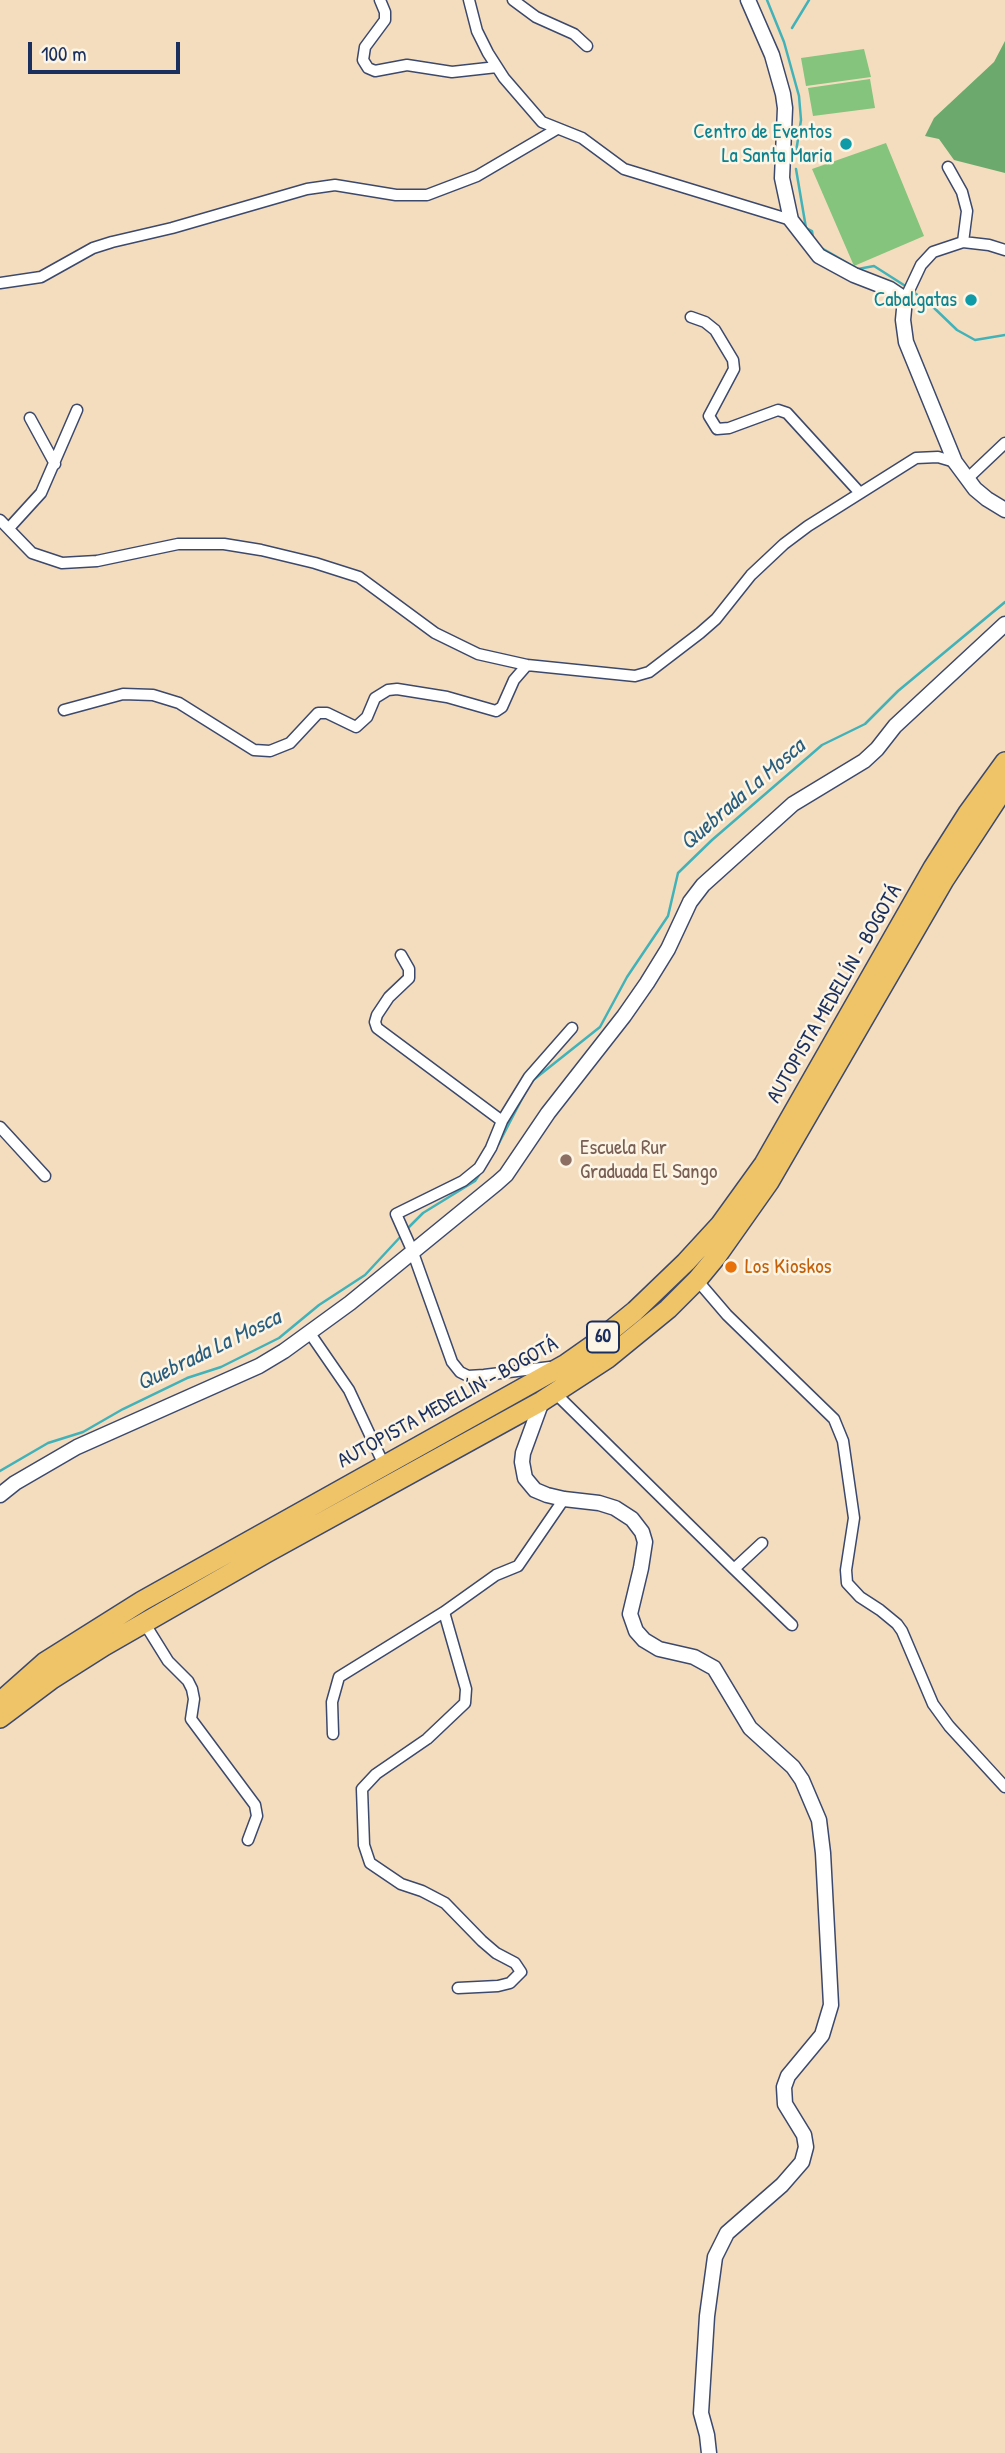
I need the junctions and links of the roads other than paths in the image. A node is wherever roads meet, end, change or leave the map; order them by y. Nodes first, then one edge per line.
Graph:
1 (380, 0) edge
2 (469, 0) edge
3 (513, 0) edge
4 (748, 0) edge
5 (587, 46) dead end
6 (498, 67) junction
7 (557, 129) junction
8 (948, 167) dead end
9 (791, 220) junction
10 (963, 242) junction
11 (1005, 250) edge
12 (0, 283) edge
13 (907, 293) junction
14 (691, 317) dead end
15 (77, 410) dead end
16 (30, 418) dead end
17 (1005, 443) edge
18 (955, 462) junction
19 (55, 464) junction
20 (967, 479) junction
21 (860, 493) junction
22 (1005, 510) edge
23 (0, 520) edge
24 (10, 527) junction
25 (1005, 624) edge
26 (527, 665) junction
27 (64, 710) dead end
28 (1005, 762) edge
29 (1005, 787) edge
30 (401, 955) dead end
31 (572, 1028) dead end
32 (502, 1121) junction
33 (0, 1127) edge
34 (45, 1176) dead end
35 (412, 1251) junction
36 (697, 1280) junction
37 (309, 1332) junction
38 (566, 1364) junction
39 (548, 1397) junction
40 (384, 1465) junction
41 (0, 1495) edge
42 (564, 1499) junction
43 (762, 1543) dead end
44 (734, 1569) junction
45 (444, 1612) junction
46 (145, 1624) junction
47 (792, 1625) dead end
48 (0, 1702) edge
49 (0, 1718) edge
50 (334, 1734) dead end
51 (1005, 1787) edge
52 (248, 1840) dead end
53 (458, 1988) dead end
54 (709, 2453) edge

1 - 6 street
2 - 6 street
3 - 5 street
4 - 9 street
6 - 7 street
7 - 9 street
7 - 12 street
8 - 10 street
9 - 13 street
10 - 11 street
10 - 13 street
13 - 18 street
14 - 21 street
15 - 19 street
16 - 19 street
17 - 20 street
18 - 20 street
18 - 21 street
19 - 24 street
20 - 22 street
21 - 26 street
23 - 24 street
24 - 26 street
25 - 35 street
26 - 27 street
28 - 38 highway, AUTOPISTA MEDELLÍN - BOGOTÁ / 60
29 - 36 highway, AUTOPISTA MEDELLÍN - BOGOTÁ / 60
30 - 32 street
31 - 32 street
32 - 35 street
33 - 34 street
35 - 37 street
35 - 38 street
36 - 39 highway, AUTOPISTA MEDELLÍN - BOGOTÁ / 60
36 - 51 street
37 - 40 street
37 - 41 street
38 - 40 highway, AUTOPISTA MEDELLÍN - BOGOTÁ / 60
39 - 42 street
39 - 44 street
39 - 46 highway, AUTOPISTA MEDELLÍN - BOGOTÁ / 60
40 - 48 highway, AUTOPISTA MEDELLÍN - BOGOTÁ / 60
42 - 45 street
42 - 54 street
43 - 44 street
44 - 47 street
45 - 50 street
45 - 53 street
46 - 49 highway, AUTOPISTA MEDELLÍN - BOGOTÁ / 60
46 - 52 street

